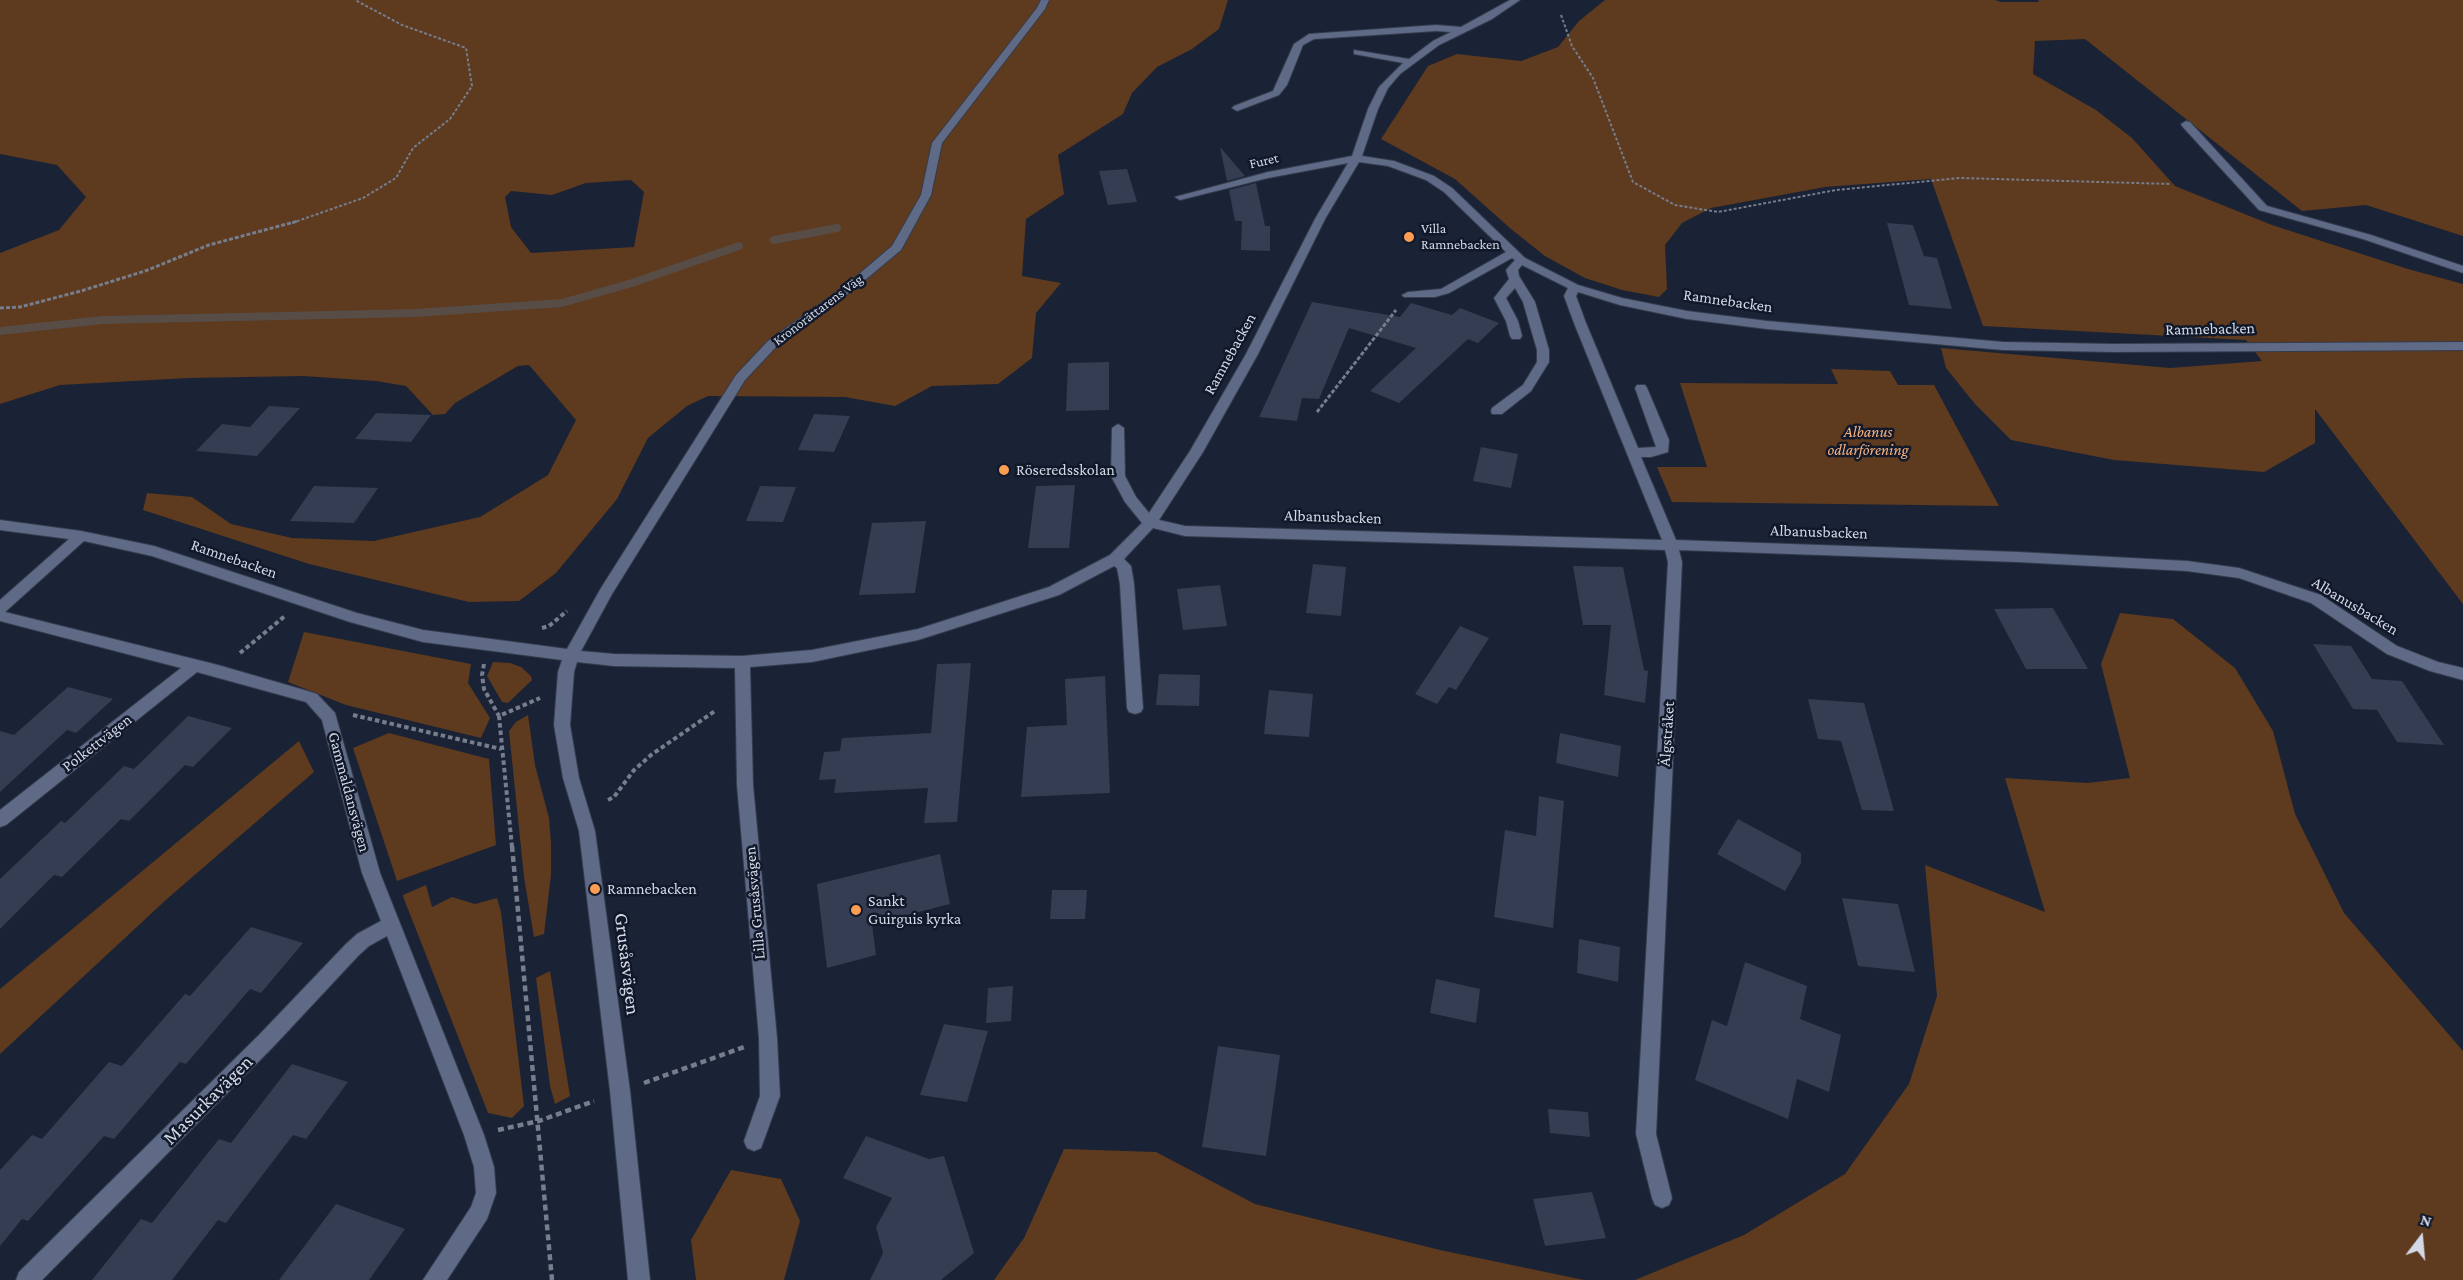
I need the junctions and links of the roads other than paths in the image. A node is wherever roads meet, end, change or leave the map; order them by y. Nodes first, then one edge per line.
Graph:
1 (1045, 0) edge
2 (1516, 0) edge
3 (1462, 31) junction
4 (1357, 52) dead end
5 (1410, 62) junction
6 (1237, 108) dead end
7 (2186, 124) dead end
8 (1356, 158) junction
9 (1180, 197) dead end
10 (1517, 257) junction
11 (2463, 270) edge
12 (1515, 280) junction
13 (1574, 287) junction
14 (1408, 295) road end
15 (1516, 336) dead end
16 (2463, 346) edge
17 (1641, 388) dead end
18 (1497, 411) dead end
19 (1118, 428) dead end
20 (1631, 452) junction
21 (1150, 523) junction
22 (0, 525) edge
23 (81, 536) junction
24 (1671, 545) junction
25 (1115, 559) junction
26 (0, 608) edge
27 (0, 616) edge
28 (571, 656) junction
29 (742, 662) junction
30 (194, 666) junction
31 (2463, 674) edge
32 (1135, 708) dead end
33 (0, 820) edge
34 (391, 924) junction
35 (754, 1141) dead end
36 (1662, 1198) dead end
37 (27, 1280) edge
38 (434, 1280) edge
39 (639, 1280) edge

1 - 28 street, Kronorättarens Väg
2 - 3 street
3 - 5 street
3 - 6 street
4 - 5 street
5 - 8 street
7 - 11 street
8 - 9 street, Furet
8 - 10 street, Ramnebacken
8 - 21 street, Ramnebacken
10 - 12 street
10 - 13 street, Ramnebacken
10 - 14 street
12 - 15 street
12 - 18 street
13 - 16 street, Ramnebacken
13 - 20 street, Älgstråket
17 - 20 street
19 - 21 street
20 - 24 street, Älgstråket
21 - 24 street, Albanusbacken
21 - 25 street, Ramnebacken
22 - 23 street, Ramnebacken
23 - 26 street
23 - 28 street, Ramnebacken
24 - 31 street, Albanusbacken
24 - 36 street, Älgstråket
25 - 29 street, Ramnebacken
25 - 32 street
27 - 30 street, Gammaldansvägen
28 - 29 street, Ramnebacken
28 - 39 street, Grusåsvägen
29 - 35 street, Lilla Grusåsvägen
30 - 33 street, Polkettvägen
30 - 34 street, Gammaldansvägen
34 - 37 street, Masurkavägen
34 - 38 street, Gammaldansvägen

